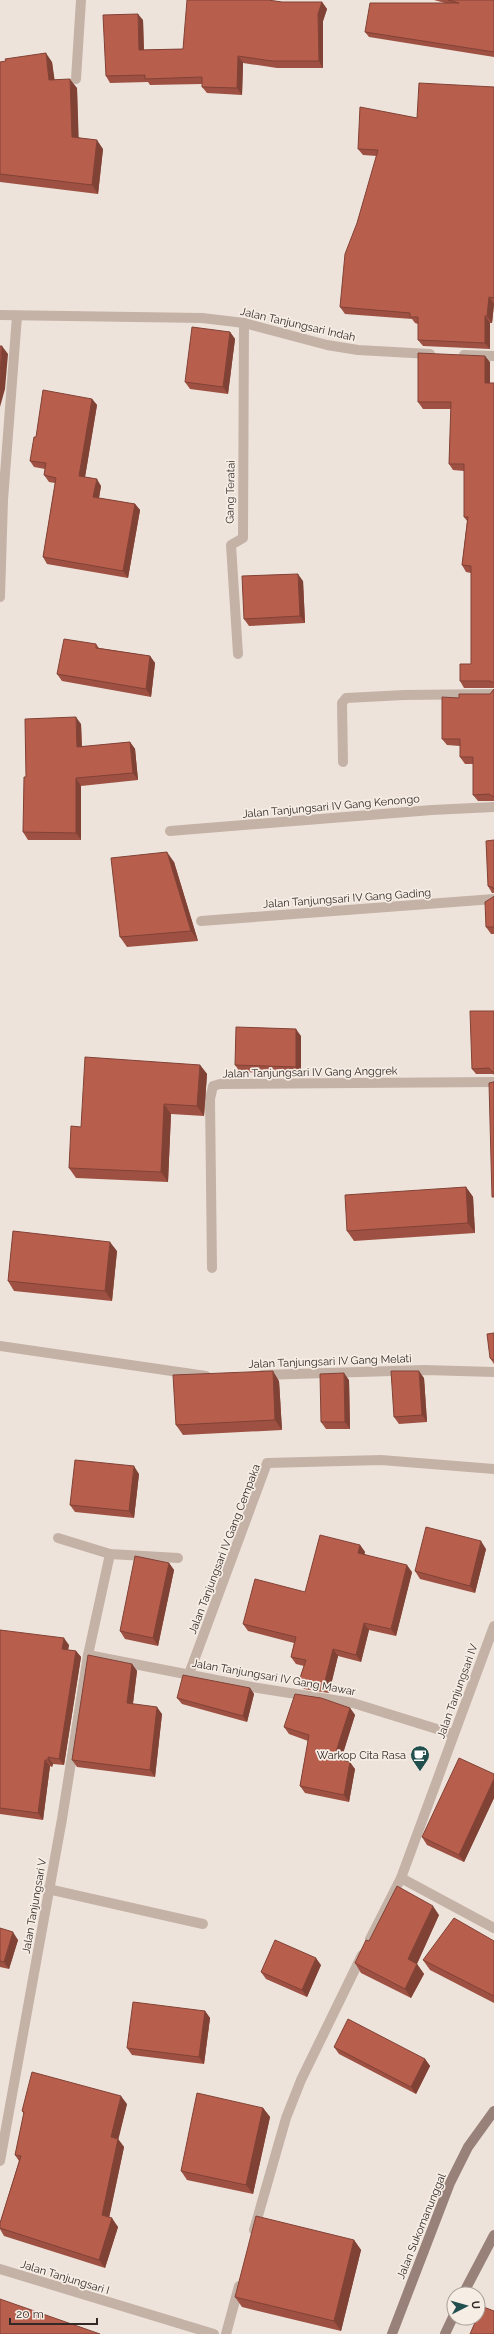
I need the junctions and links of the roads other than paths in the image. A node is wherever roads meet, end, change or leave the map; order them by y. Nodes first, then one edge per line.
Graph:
1 (81, 0) edge
2 (76, 79) dead end
3 (0, 315) edge
4 (17, 316) junction
5 (244, 323) junction
6 (438, 354) edge
7 (454, 354) edge
8 (494, 356) edge
9 (0, 597) edge
10 (238, 654) dead end
11 (494, 694) edge
12 (344, 762) dead end
13 (494, 807) edge
14 (170, 831) dead end
15 (494, 899) edge
16 (201, 921) dead end
17 (494, 1082) edge
18 (212, 1268) dead end
19 (0, 1346) edge
20 (494, 1372) edge
21 (248, 1375) edge
22 (218, 1376) edge
23 (494, 1469) edge
24 (58, 1538) dead end
25 (110, 1554) junction
26 (178, 1558) dead end
27 (494, 1626) edge
28 (88, 1655) junction
29 (190, 1674) junction
30 (453, 1734) junction
31 (400, 1878) junction
32 (48, 1889) junction
33 (203, 1924) dead end
34 (494, 1928) edge
35 (494, 2111) edge
36 (0, 2161) edge
37 (494, 2235) edge
38 (251, 2242) edge
39 (0, 2269) edge
40 (243, 2273) edge
41 (467, 2286) edge
42 (214, 2334) edge
43 (226, 2334) edge
44 (392, 2334) edge

1 - 2 street
3 - 4 street, Jalan Tanjungsari Indah
4 - 5 street, Jalan Tanjungsari Indah
4 - 9 street
5 - 6 street, Jalan Tanjungsari Indah
5 - 10 street, Gang Teratai
7 - 8 street
11 - 12 street
13 - 14 street, Jalan Tanjungsari IV Gang Kenongo
15 - 16 street, Jalan Tanjungsari IV Gang Gading
17 - 18 street, Jalan Tanjungsari IV Gang Anggrek
19 - 22 street
20 - 21 street, Jalan Tanjungsari IV Gang Melati
23 - 29 street, Jalan Tanjungsari IV Gang Cempaka
24 - 25 street
25 - 26 street
25 - 28 street, Jalan Tanjungsari V
27 - 30 street, Jalan Tanjungsari IV
28 - 29 street, Jalan Tanjungsari IV Gang Mawar
28 - 32 street, Jalan Tanjungsari V
29 - 30 street, Jalan Tanjungsari IV Gang Mawar
30 - 31 street, Jalan Tanjungsari IV
31 - 34 street
31 - 38 street, Jalan Tanjungsari IV
32 - 33 street
32 - 36 street, Jalan Tanjungsari V
35 - 44 main road, Jalan Sukomanunggal
37 - 41 main road
39 - 42 street, Jalan Tanjungsari I
40 - 43 street

